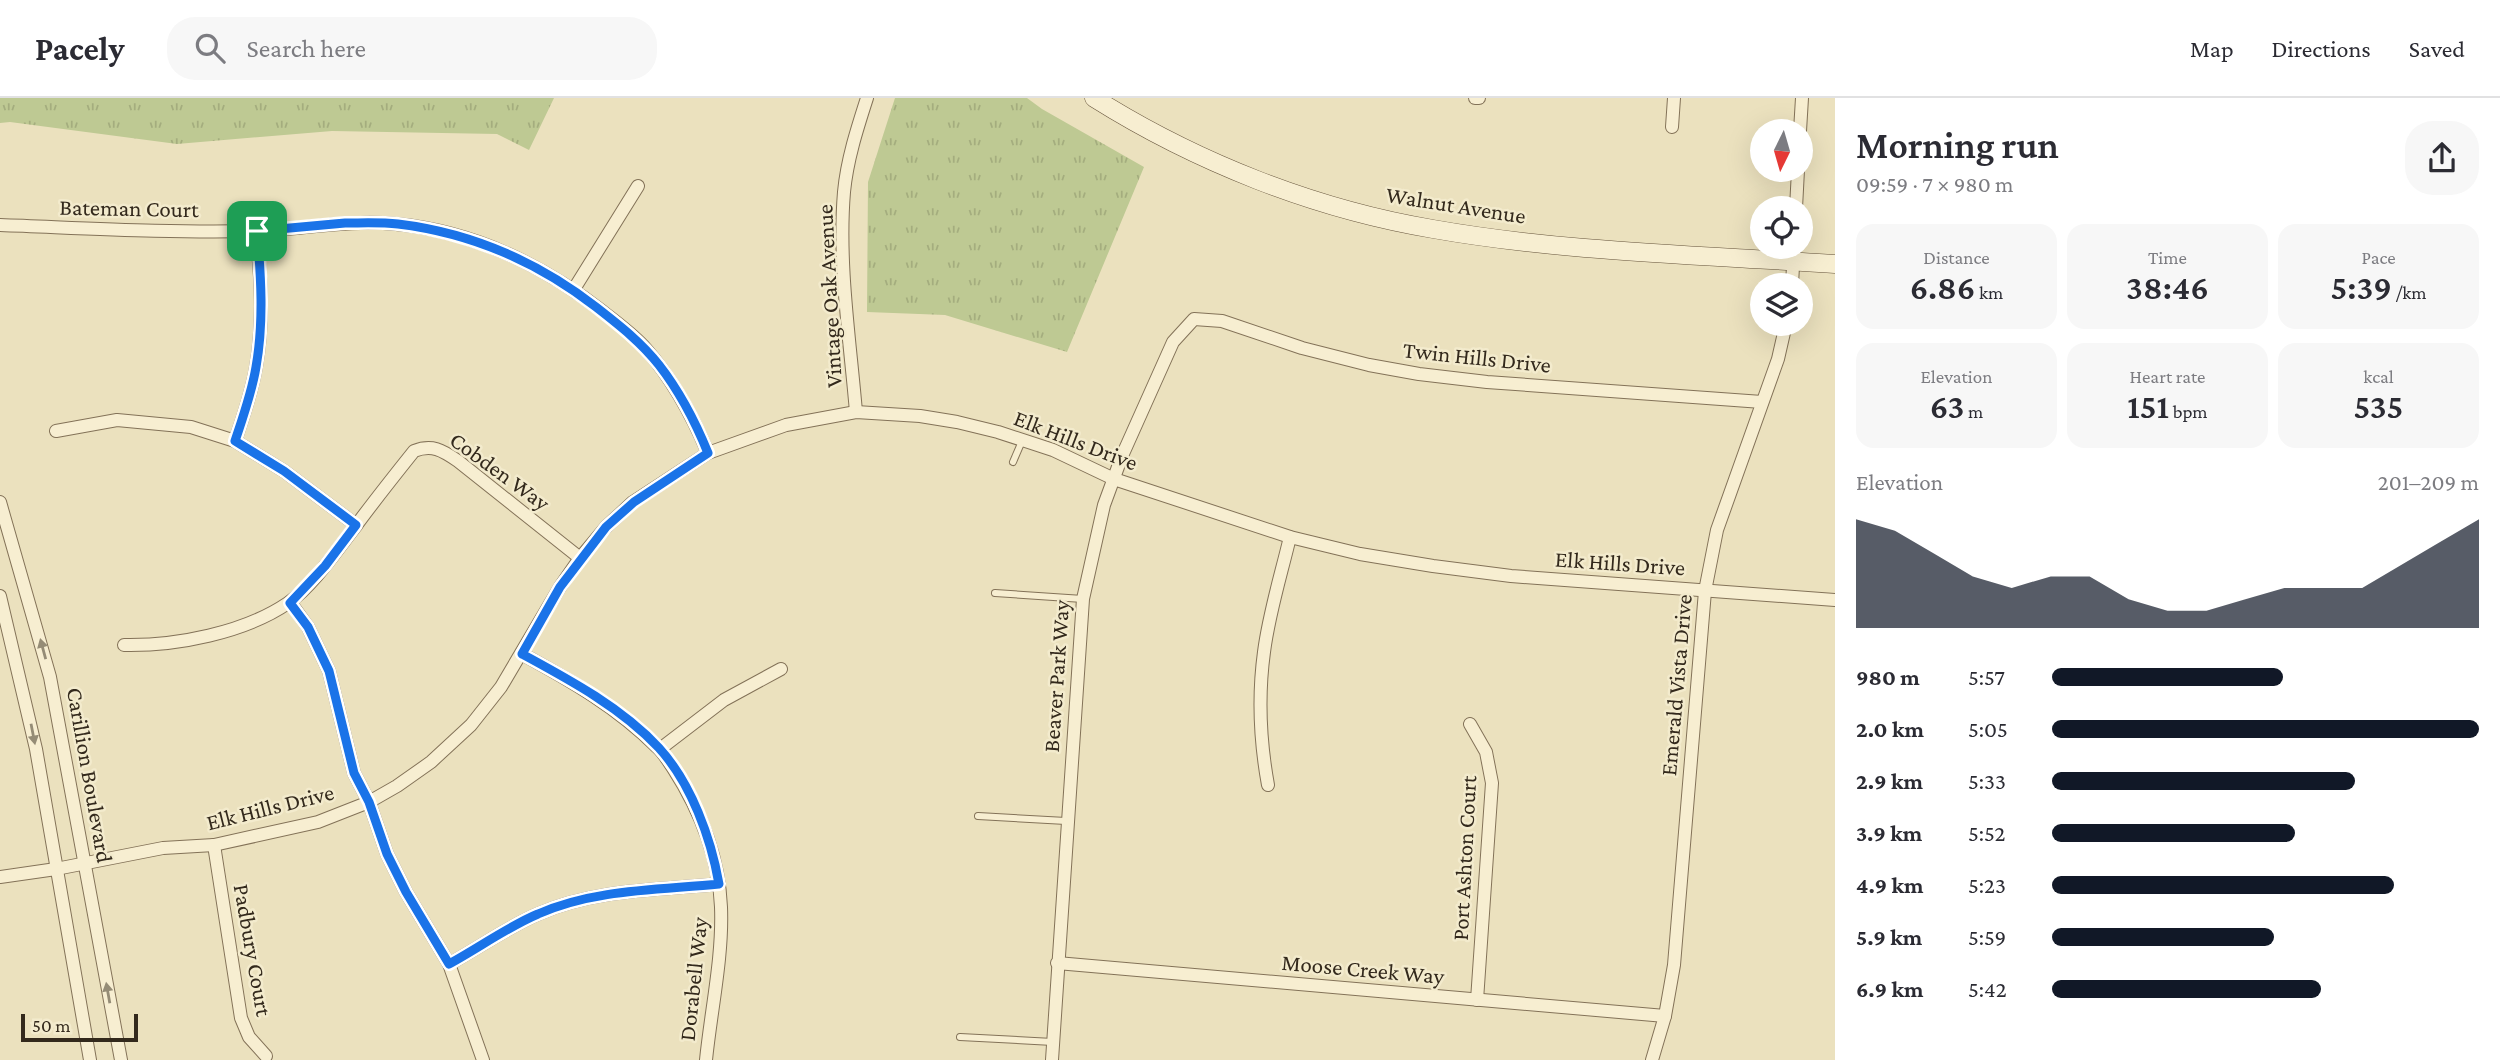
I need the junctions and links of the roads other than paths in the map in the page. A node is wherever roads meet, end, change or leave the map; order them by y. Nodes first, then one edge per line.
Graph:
1 (867, 98) edge
2 (1094, 98) edge
3 (1674, 98) edge
4 (1802, 98) edge
5 (1801, 119) edge
6 (1672, 127) dead end
7 (639, 186) dead end
8 (0, 225) edge
9 (257, 231) junction
10 (1750, 252) edge
11 (1813, 259) edge
12 (1835, 264) edge
13 (574, 289) junction
14 (1194, 319) joint
15 (1784, 336) edge
16 (1762, 402) junction
17 (856, 412) junction
18 (56, 431) dead end
19 (235, 441) junction
20 (1022, 441) junction
21 (708, 453) junction
22 (1013, 463) dead end
23 (1114, 479) junction
24 (0, 502) edge
25 (356, 525) junction
26 (1290, 537) junction
27 (580, 558) junction
28 (1704, 591) junction
29 (995, 593) dead end
30 (0, 596) edge
31 (1083, 599) junction
32 (1835, 600) edge
33 (290, 603) junction
34 (124, 645) dead end
35 (522, 654) junction
36 (781, 669) dead end
37 (1470, 724) dead end
38 (660, 749) junction
39 (1268, 785) dead end
40 (369, 802) junction
41 (978, 816) dead end
42 (1066, 821) junction
43 (214, 845) junction
44 (85, 864) junction
45 (57, 869) junction
46 (0, 877) edge
47 (719, 884) junction
48 (1057, 963) junction
49 (449, 964) junction
50 (1477, 1000) junction
51 (1665, 1016) junction
52 (960, 1037) dead end
53 (1054, 1042) junction
54 (267, 1056) dead end
55 (90, 1060) edge
56 (121, 1060) edge
57 (483, 1060) edge
58 (706, 1060) edge
59 (1052, 1060) edge
60 (1652, 1060) edge

1 - 17 street, Vintage Oak Avenue
2 - 10 street, Walnut Avenue
3 - 6 street
4 - 5 street
7 - 13 street
8 - 9 street, Bateman Court
9 - 13 street, Bateman Court
9 - 19 street
11 - 12 street, Walnut Avenue
13 - 21 street, Bateman Court
14 - 16 street, Twin Hills Drive
14 - 23 street, Beaver Park Way
15 - 16 street, Emerald Vista Drive
16 - 28 street, Emerald Vista Drive
17 - 20 street, Elk Hills Drive
17 - 21 street, Elk Hills Drive
18 - 19 street
19 - 25 street
20 - 22 lane
20 - 23 street, Elk Hills Drive
21 - 27 street, Elk Hills Drive
23 - 26 street, Elk Hills Drive
23 - 31 street, Beaver Park Way
44 -> 24 street, Carillion Boulevard
25 - 27 street, Cobden Way
25 - 33 street, Cobden Way
26 - 28 street, Elk Hills Drive
26 - 39 street
27 - 35 street, Elk Hills Drive
28 - 32 street, Elk Hills Drive
28 - 51 street, Emerald Vista Drive
29 - 31 lane
30 -> 45 street
31 - 42 street, Beaver Park Way
33 - 34 street
33 - 40 street
35 - 38 street, Dorabell Way
35 - 40 street, Elk Hills Drive
36 - 38 street
37 - 50 street, Port Ashton Court
38 - 47 street, Dorabell Way
40 - 43 street, Elk Hills Drive
40 - 49 street
41 - 42 lane
42 - 48 street, Beaver Park Way
43 - 44 street, Elk Hills Drive
43 - 54 street, Padbury Court
44 - 45 street, Elk Hills Drive
56 -> 44 street, Carillion Boulevard
45 - 46 street, Elk Hills Drive
45 - 55 street
47 - 49 street
47 - 58 street, Dorabell Way
48 - 50 street, Moose Creek Way
48 - 53 street, Beaver Park Way
49 - 57 street
50 - 51 street, Moose Creek Way
51 - 60 street, Emerald Vista Drive
52 - 53 lane
53 - 59 street, Beaver Park Way

